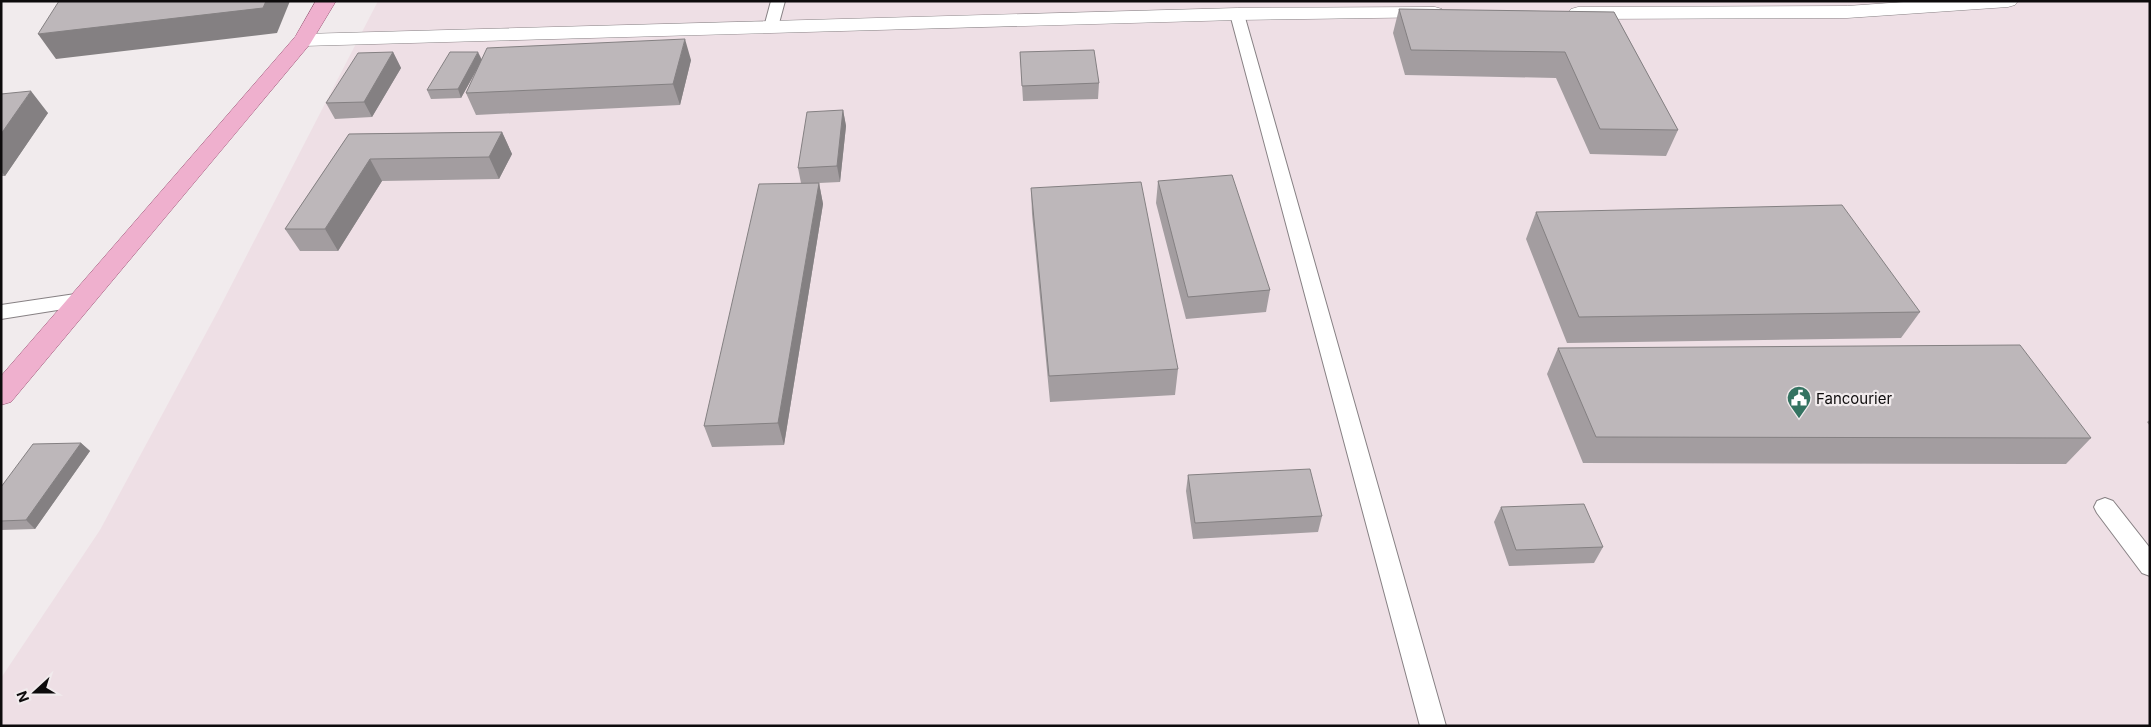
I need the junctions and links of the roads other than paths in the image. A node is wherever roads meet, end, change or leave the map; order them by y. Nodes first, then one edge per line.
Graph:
1 (326, 1) edge
2 (778, 1) edge
3 (2008, 1) edge
4 (1451, 13) edge
5 (1560, 13) edge
6 (1237, 14) junction
7 (771, 28) junction
8 (303, 40) junction
9 (82, 300) junction
10 (1, 312) edge
11 (1, 395) edge
12 (2105, 507) dead end
13 (2150, 566) edge
14 (1433, 726) edge

1 - 8 main road
2 - 7 lane
3 - 5 street
4 - 6 street
6 - 7 street
6 - 14 lane
7 - 8 street
8 - 9 main road
9 - 10 lane
9 - 11 main road
12 - 13 lane

